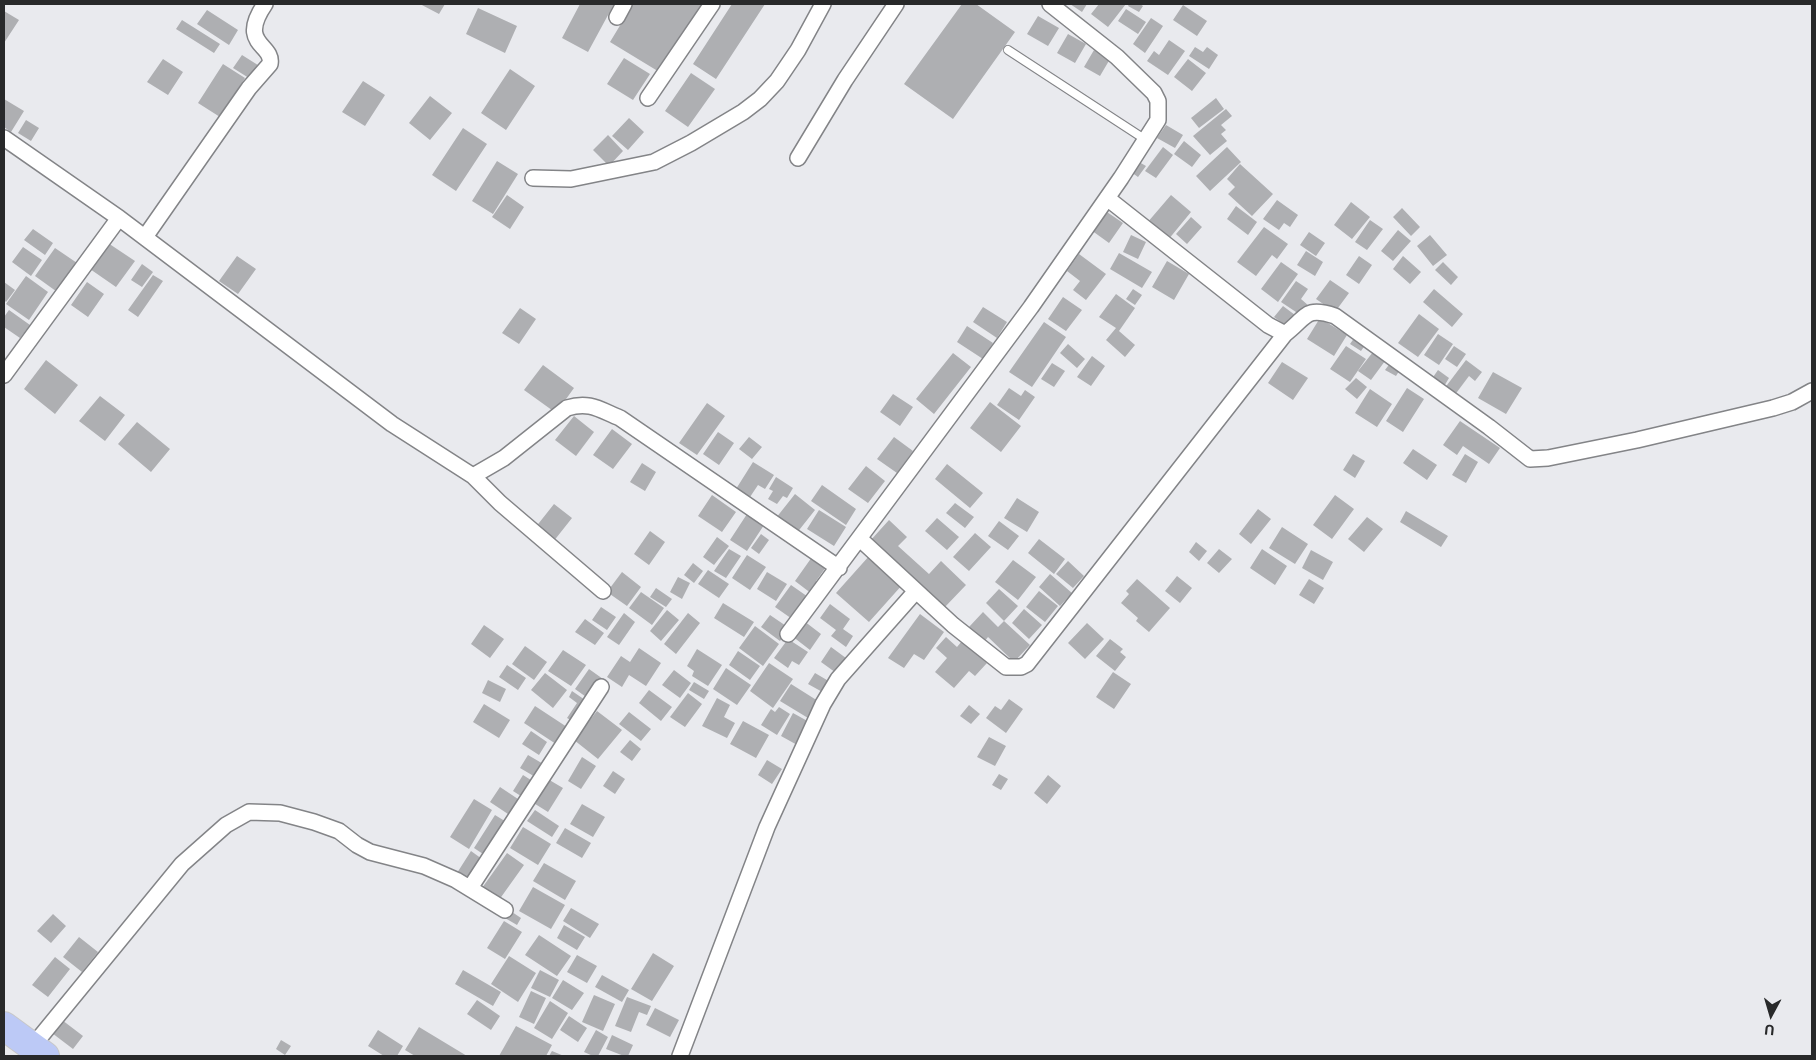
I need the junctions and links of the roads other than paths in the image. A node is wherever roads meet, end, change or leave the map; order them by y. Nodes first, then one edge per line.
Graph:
1 (265, 4) edge
2 (712, 4) edge
3 (823, 4) edge
4 (896, 4) edge
5 (1050, 4) edge
6 (1008, 50) dead end
7 (648, 98) dead end
8 (4, 138) edge
9 (1146, 140) junction
10 (798, 158) dead end
11 (533, 178) dead end
12 (1106, 198) junction
13 (119, 218) junction
14 (145, 237) junction
15 (1285, 334) junction
16 (4, 375) edge
17 (1812, 391) edge
18 (473, 476) junction
19 (860, 539) junction
20 (839, 568) junction
21 (602, 591) dead end
22 (916, 591) junction
23 (788, 634) dead end
24 (601, 687) dead end
25 (470, 888) junction
26 (505, 910) dead end
27 (4, 1026) edge
28 (4, 1046) edge
29 (32, 1053) edge
30 (680, 1056) edge

1 - 14 street
2 - 7 street
3 - 11 street
4 - 10 street
5 - 9 street
6 - 9 lane
8 - 13 street
9 - 12 street
12 - 15 street
12 - 19 street
13 - 14 street
13 - 16 street
14 - 18 street
15 - 17 street
15 - 22 street
18 - 20 street
18 - 21 street
19 - 20 street
19 - 22 street
20 - 23 street
22 - 30 street
24 - 25 street
25 - 26 street
25 - 29 street
27 - 29 highway
28 - 29 highway

